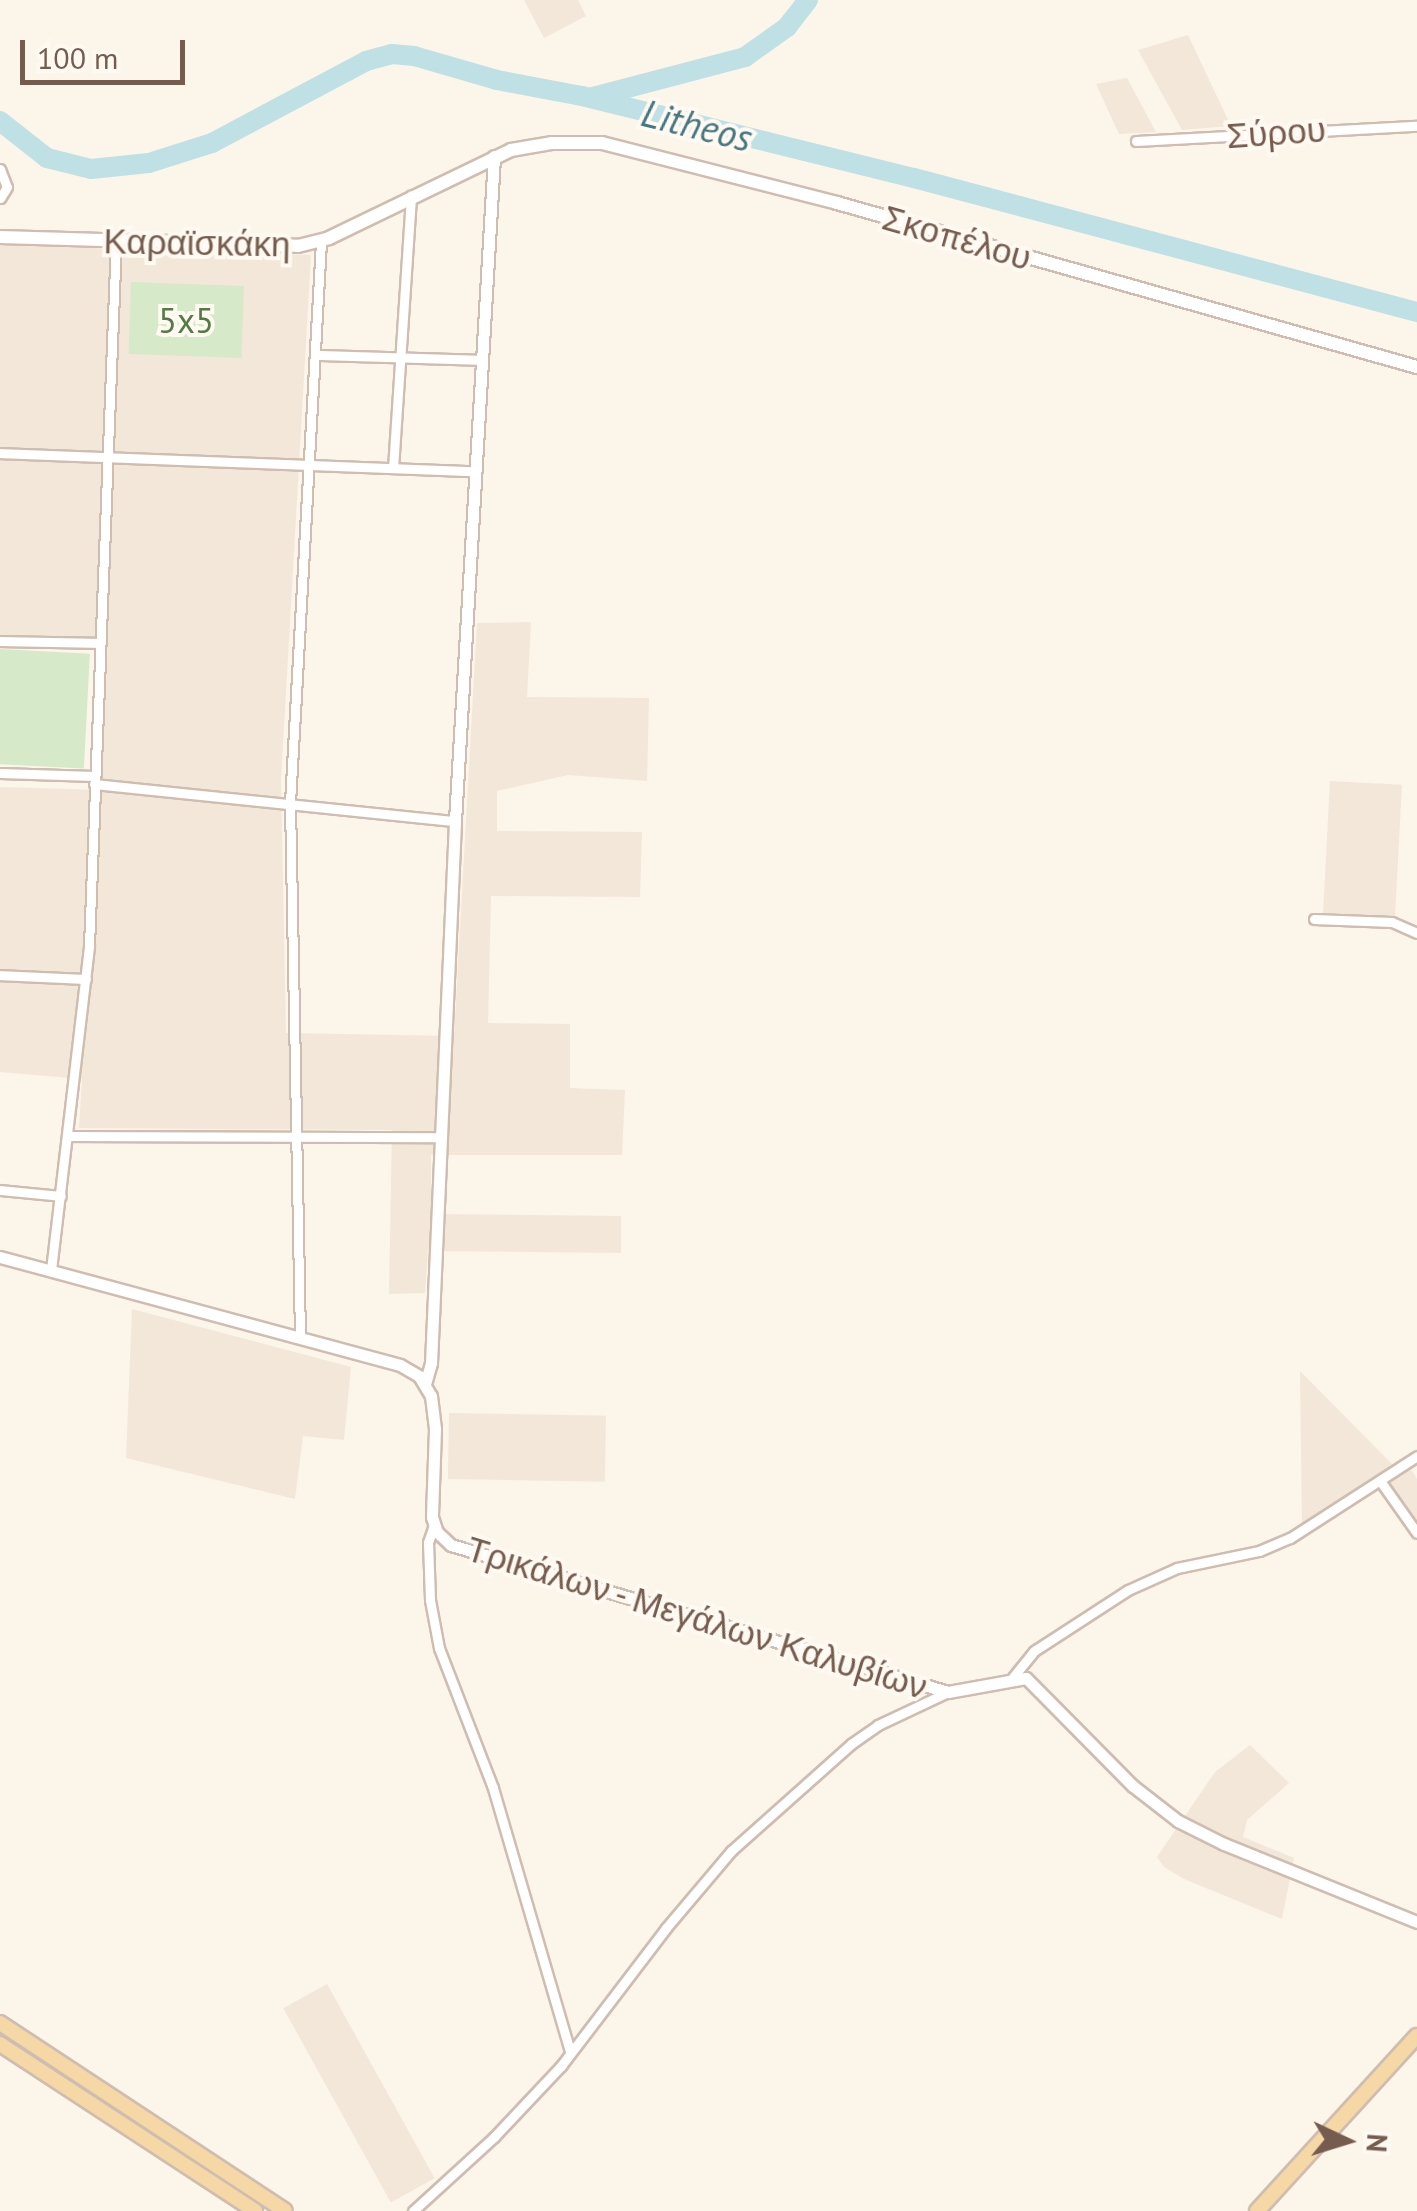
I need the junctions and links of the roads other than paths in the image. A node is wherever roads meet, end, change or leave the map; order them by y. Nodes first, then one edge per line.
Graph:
1 (1417, 126) edge
2 (1136, 141) dead end
3 (494, 156) junction
4 (0, 169) edge
5 (411, 196) junction
6 (0, 198) edge
7 (0, 237) edge
8 (116, 241) junction
9 (320, 241) junction
10 (316, 355) junction
11 (401, 358) junction
12 (481, 360) junction
13 (1417, 367) edge
14 (0, 453) edge
15 (107, 457) junction
16 (310, 465) junction
17 (393, 468) junction
18 (475, 471) junction
19 (0, 641) edge
20 (100, 643) junction
21 (0, 774) edge
22 (94, 780) junction
23 (290, 803) junction
24 (455, 821) junction
25 (1314, 919) dead end
26 (1417, 934) edge
27 (0, 976) edge
28 (86, 979) junction
29 (68, 1136) junction
30 (297, 1137) junction
31 (440, 1137) junction
32 (0, 1190) edge
33 (61, 1196) junction
34 (0, 1256) edge
35 (51, 1270) junction
36 (300, 1338) junction
37 (424, 1384) junction
38 (1417, 1456) edge
39 (1381, 1482) junction
40 (434, 1525) junction
41 (1417, 1533) edge
42 (1013, 1676) junction
43 (948, 1692) junction
44 (1417, 1922) edge
45 (0, 2024) edge
46 (1417, 2036) edge
47 (0, 2044) edge
48 (570, 2052) junction
49 (254, 2211) edge
50 (285, 2211) edge
51 (413, 2211) edge
52 (1257, 2211) edge

1 - 2 street, Σύρου
3 - 5 main road, Καραϊσκάκη
3 - 12 street
3 - 13 main road, Σκοπέλου
4 - 6 street
5 - 9 main road, Καραϊσκάκη
5 - 11 street
7 - 8 main road, Καραϊσκάκη
8 - 9 main road, Καραϊσκάκη
8 - 15 street
9 - 10 street
10 - 11 street
10 - 16 street
11 - 12 street
11 - 17 street
12 - 18 street
14 - 15 street
15 - 16 street
15 - 20 street
16 - 17 street
16 - 23 street
17 - 18 street
18 - 24 street
19 - 20 street
20 - 22 street
21 - 22 street
22 - 23 street
22 - 28 street
23 - 24 street
23 - 30 street
24 - 31 street
25 - 26 street
27 - 28 street
28 - 29 street
29 - 30 street
29 - 33 street
30 - 31 street
30 - 36 street
31 - 37 street
32 - 33 street
33 - 35 street
34 - 35 street
35 - 36 street
36 - 37 street
37 - 40 street, Τρικάλων - Μεγάλων Καλυβίων
38 - 39 street
39 - 41 street
39 - 42 street
40 - 43 street, Τρικάλων - Μεγάλων Καλυβίων
40 - 48 street
42 - 43 street, Τρικάλων - Μεγάλων Καλυβίων
42 - 44 street
43 - 48 street
45 - 50 main road
46 - 52 main road
47 - 49 main road
48 - 51 street

